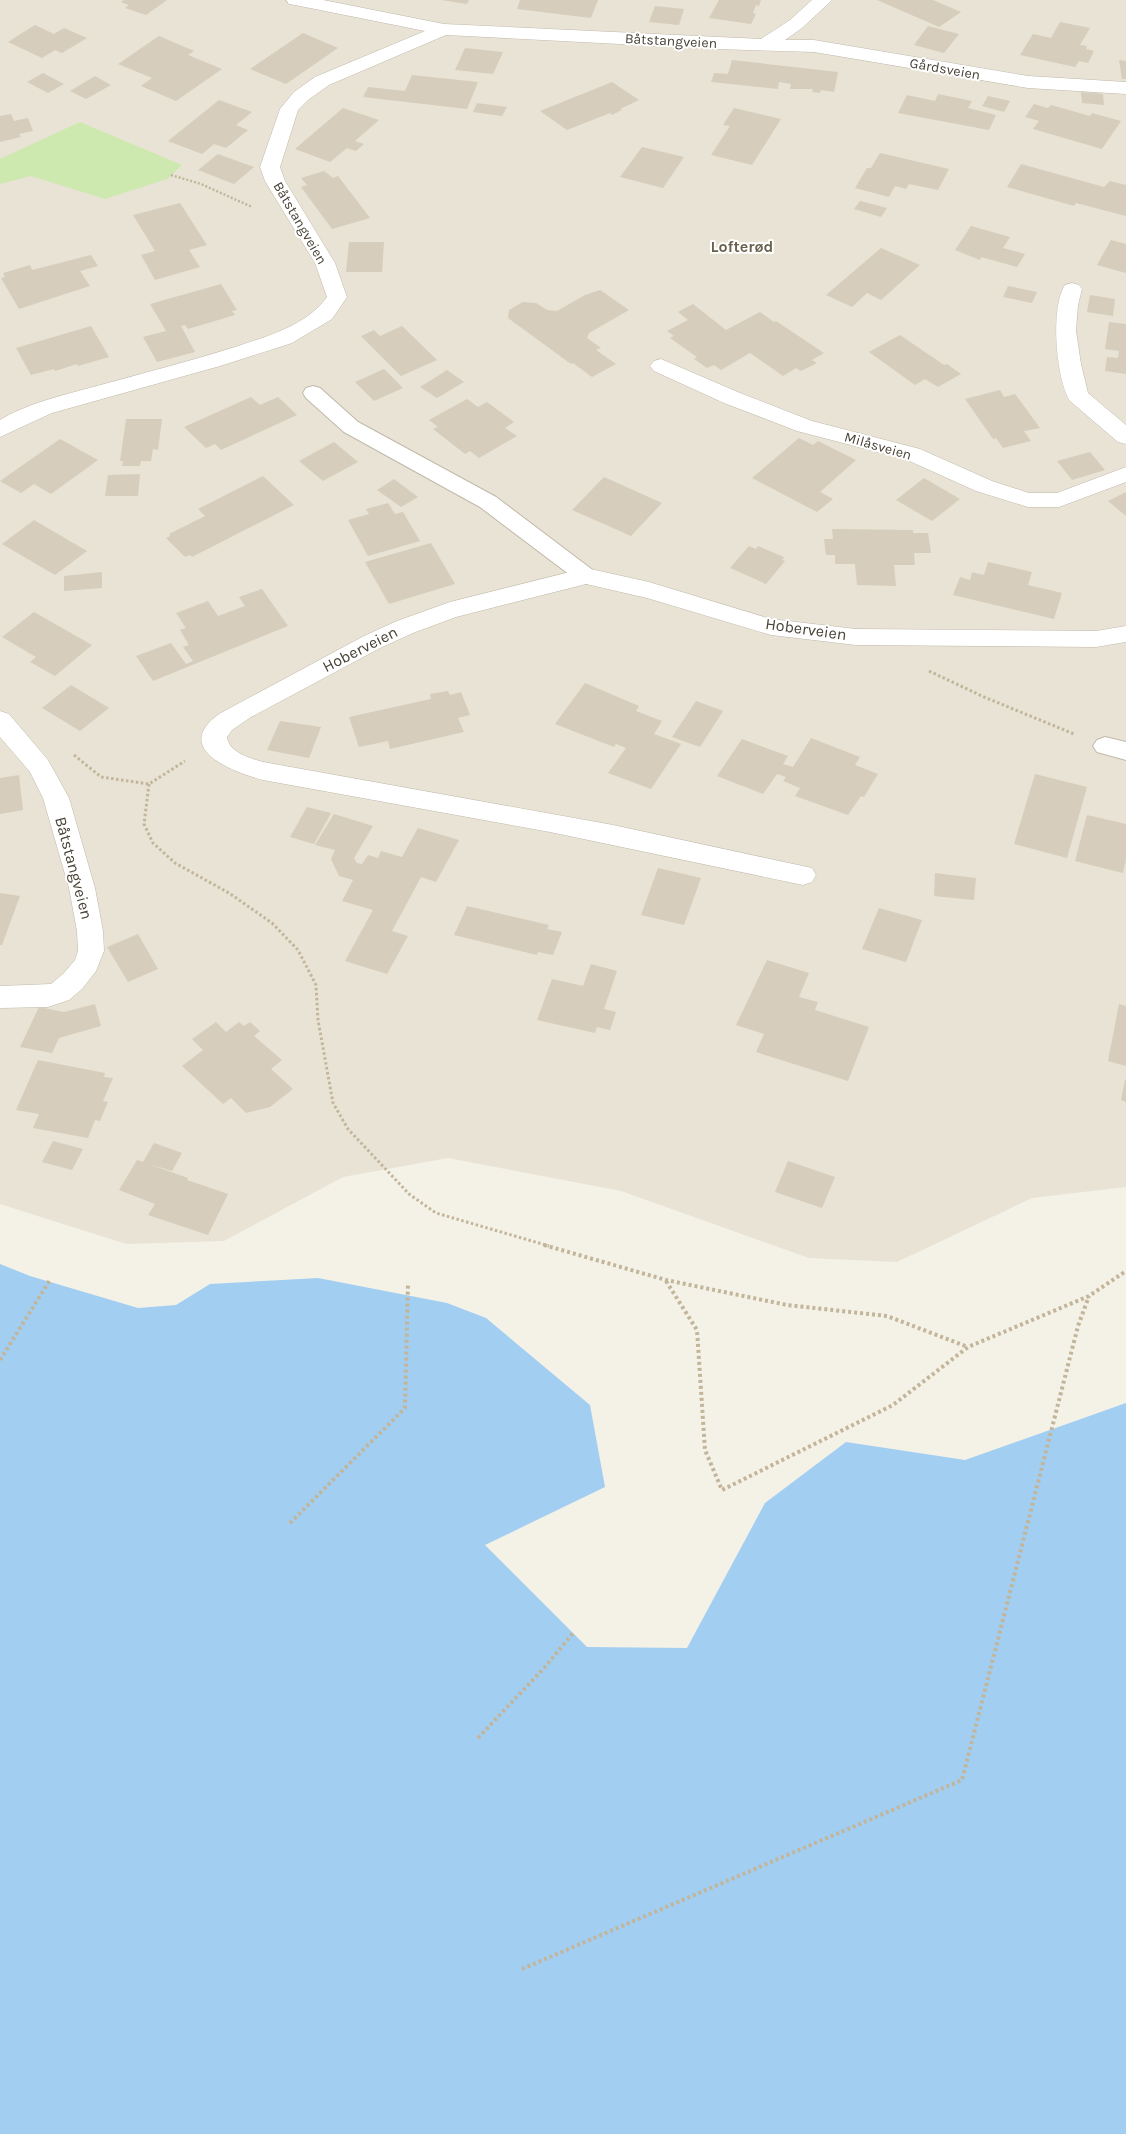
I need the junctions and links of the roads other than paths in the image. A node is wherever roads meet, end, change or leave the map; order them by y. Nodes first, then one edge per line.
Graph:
1 (295, 0) edge
2 (823, 0) edge
3 (444, 29) junction
4 (764, 46) junction
5 (1126, 88) edge
6 (1072, 289) dead end
7 (661, 366) dead end
8 (313, 393) dead end
9 (0, 430) edge
10 (1126, 437) edge
11 (1126, 474) edge
12 (586, 576) junction
13 (1126, 634) edge
14 (0, 720) edge
15 (803, 875) dead end
16 (0, 997) edge

1 - 3 street, Båtstangveien
2 - 4 street
3 - 4 street, Båtstangveien
3 - 9 street, Båtstangveien
4 - 5 street, Gårdsveien
6 - 10 street
7 - 11 street, Milåsveien
8 - 12 lane
12 - 13 street, Hoberveien
12 - 15 street, Hoberveien
14 - 16 street, Båtstangveien

